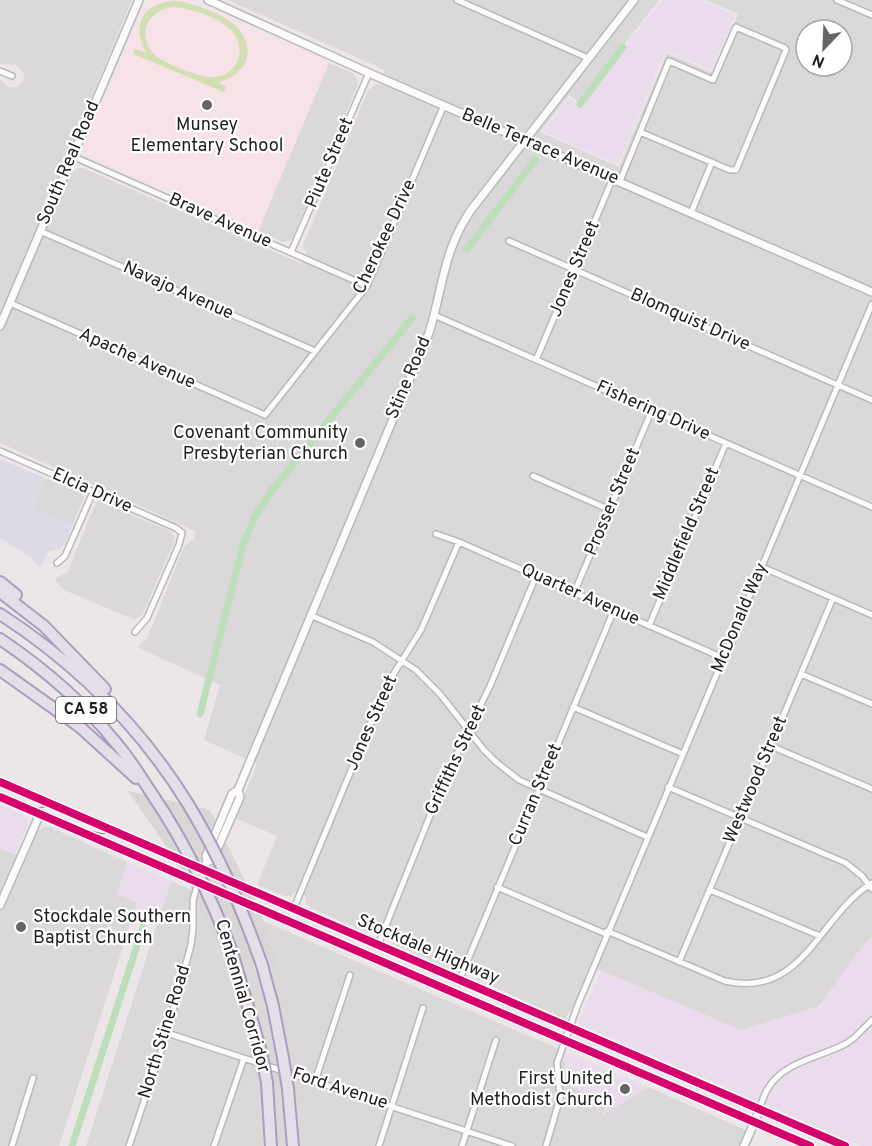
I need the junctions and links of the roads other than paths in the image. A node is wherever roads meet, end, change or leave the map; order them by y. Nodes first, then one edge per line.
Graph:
1 (139, 0) edge
2 (208, 0) edge
3 (457, 0) edge
4 (634, 0) edge
5 (837, 0) edge
6 (872, 15) edge
7 (588, 58) junction
8 (0, 71) edge
9 (369, 73) junction
10 (12, 76) dead end
11 (444, 105) junction
12 (640, 132) junction
13 (525, 140) junction
14 (72, 156) junction
15 (712, 162) junction
16 (616, 179) junction
17 (691, 213) junction
18 (40, 231) junction
19 (509, 241) dead end
20 (291, 252) junction
21 (574, 270) junction
22 (367, 286) junction
23 (872, 292) edge
24 (10, 303) junction
25 (872, 304) edge
26 (434, 315) junction
27 (0, 326) edge
28 (315, 351) junction
29 (536, 360) junction
30 (838, 385) junction
31 (872, 400) edge
32 (652, 410) junction
33 (265, 415) joint
34 (726, 443) junction
35 (0, 451) edge
36 (800, 475) junction
37 (532, 476) dead end
38 (93, 492) junction
39 (872, 507) edge
40 (610, 510) junction
41 (436, 534) dead end
42 (459, 542) junction
43 (57, 563) dead end
44 (762, 567) junction
45 (536, 576) junction
46 (0, 582) edge
47 (0, 592) edge
48 (574, 593) junction
49 (833, 598) junction
50 (614, 610) junction
51 (0, 615) edge
52 (310, 615) junction
53 (872, 615) edge
54 (649, 626) junction
55 (135, 632) dead end
56 (53, 634) junction
57 (0, 639) edge
58 (723, 658) junction
59 (403, 659) junction
60 (0, 670) edge
61 (801, 674) junction
62 (872, 704) edge
63 (573, 707) junction
64 (468, 730) junction
65 (148, 745) junction
66 (771, 746) junction
67 (682, 754) junction
68 (0, 782) edge
69 (668, 787) junction
70 (872, 789) edge
71 (538, 790) junction
72 (152, 794) junction
73 (0, 797) edge
74 (40, 814) junction
75 (740, 818) junction
76 (110, 829) junction
77 (647, 837) junction
78 (206, 866) junction
79 (198, 882) junction
80 (871, 885) edge
81 (497, 887) junction
82 (710, 890) junction
83 (0, 905) edge
84 (294, 908) junction
85 (607, 933) junction
86 (820, 936) junction
87 (378, 945) junction
88 (679, 962) junction
89 (350, 975) dead end
90 (459, 981) junction
91 (423, 1008) dead end
92 (872, 1020) edge
93 (167, 1033) junction
94 (566, 1034) junction
95 (496, 1040) dead end
96 (244, 1058) junction
97 (33, 1078) dead end
98 (315, 1081) junction
99 (392, 1107) junction
100 (757, 1116) junction
101 (467, 1131) junction
102 (12, 1146) edge
103 (129, 1146) edge
104 (214, 1146) edge
105 (271, 1146) edge
106 (292, 1146) edge
107 (379, 1146) edge
108 (462, 1146) edge
109 (512, 1146) edge
110 (546, 1146) edge
111 (744, 1146) edge
112 (810, 1146) edge
113 (845, 1146) edge

1 - 14 street, South Real Road
2 - 9 street, Belle Terrace Avenue
3 - 7 street
4 - 7 street, Stine Road
5 - 6 street
7 - 13 street, Stine Road
8 - 10 street
9 - 11 street, Belle Terrace Avenue
9 - 20 street, Piute Street
11 - 13 street, Belle Terrace Avenue
11 - 22 street, Cherokee Drive
12 - 15 street
12 - 15 street, Jones Street
12 - 16 street, Jones Street
13 - 16 street, Belle Terrace Avenue
13 - 26 street, Stine Road
14 - 18 street, South Real Road
14 - 20 street, Brave Avenue
15 - 17 street
16 - 17 street, Belle Terrace Avenue
16 - 21 street, Jones Street
17 - 23 street, Belle Terrace Avenue
18 - 24 street, South Real Road
18 - 28 street, Navajo Avenue
19 - 21 street, Blomquist Drive
20 - 22 street, Brave Avenue
21 - 29 street, Jones Street
21 - 30 street, Blomquist Drive
22 - 28 street, Cherokee Drive
24 - 27 street, South Real Road
24 - 33 street, Apache Avenue
25 - 30 street, McDonald Way
26 - 29 street, Fishering Drive
26 - 52 street, Stine Road
28 - 33 street, Cherokee Drive
29 - 32 street, Fishering Drive
30 - 31 street, Blomquist Drive
30 - 36 street, McDonald Way
32 - 34 street, Fishering Drive
32 - 40 street, Prosser Street
34 - 36 street, Fishering Drive
34 - 54 street, Middlefield Street
35 - 38 street, Elcia Drive
36 - 39 street, Fishering Drive
36 - 44 street, McDonald Way
37 - 40 street
38 - 43 street
38 - 55 street, Elcia Drive
40 - 48 street, Prosser Street
41 - 42 street, Quarter Avenue
42 - 45 street, Quarter Avenue
42 - 59 street, Jones Street
44 - 49 street
44 - 58 street, McDonald Way
45 - 48 street, Quarter Avenue
45 - 64 street, Griffiths Street
46 - 56 highway
47 - 56 highway
48 - 50 street, Quarter Avenue
49 - 53 street
49 - 61 street, Westwood Street
50 - 54 street, Quarter Avenue
50 - 63 street, Curran Street
51 - 65 highway, Centennial Corridor / CA 58
52 - 59 street
52 - 78 street, Stine Road
54 - 58 street, Quarter Avenue
56 - 65 highway
57 - 72 highway, Centennial Corridor / CA 58
58 - 67 street, McDonald Way
59 - 64 street
59 - 84 street, Jones Street
60 - 72 highway
61 - 62 street
61 - 66 street, Westwood Street
63 - 67 street
63 - 71 street, Curran Street
64 - 71 street
64 - 87 street, Griffiths Street
65 - 106 highway, Centennial Corridor / CA 58, bridge
66 - 70 street
66 - 75 street, Westwood Street
67 - 69 street, McDonald Way
68 - 76 main road, Stockdale Highway
69 - 75 street
69 - 77 street, McDonald Way
71 - 77 street
71 - 81 street, Curran Street
72 - 105 highway, Centennial Corridor / CA 58, bridge
73 - 74 main road, Stockdale Highway
74 - 76 main road
74 - 79 main road, Stockdale Highway
74 - 83 street
75 - 80 street
75 - 82 street, Westwood Street
76 - 78 main road, Stockdale Highway
77 - 85 street, McDonald Way
78 - 79 street, Stine Road
78 - 84 main road, Stockdale Highway
79 - 93 street, North Stine Road
79 - 94 main road, Stockdale Highway
80 - 86 street
81 - 85 street
81 - 90 street, Curran Street
82 - 86 street
82 - 88 street, Westwood Street
84 - 87 main road, Stockdale Highway
85 - 88 street
85 - 94 street, McDonald Way
86 - 88 street
87 - 90 main road, Stockdale Highway
89 - 98 street
90 - 94 main road, Stockdale Highway
91 - 99 street
92 - 100 street
93 - 96 street, Ford Avenue
93 - 103 street, North Stine Road
94 - 100 main road, Stockdale Highway
94 - 100 main road, Stockdale Highway
94 - 110 street, McDonald Way
95 - 101 street
96 - 98 street, Ford Avenue
96 - 104 street
97 - 102 street
98 - 99 street, Ford Avenue
99 - 101 street, Ford Avenue
99 - 107 street
100 - 111 street
100 - 112 main road, Stockdale Highway
100 - 113 main road, Stockdale Highway
101 - 108 street
101 - 109 street, Ford Avenue

